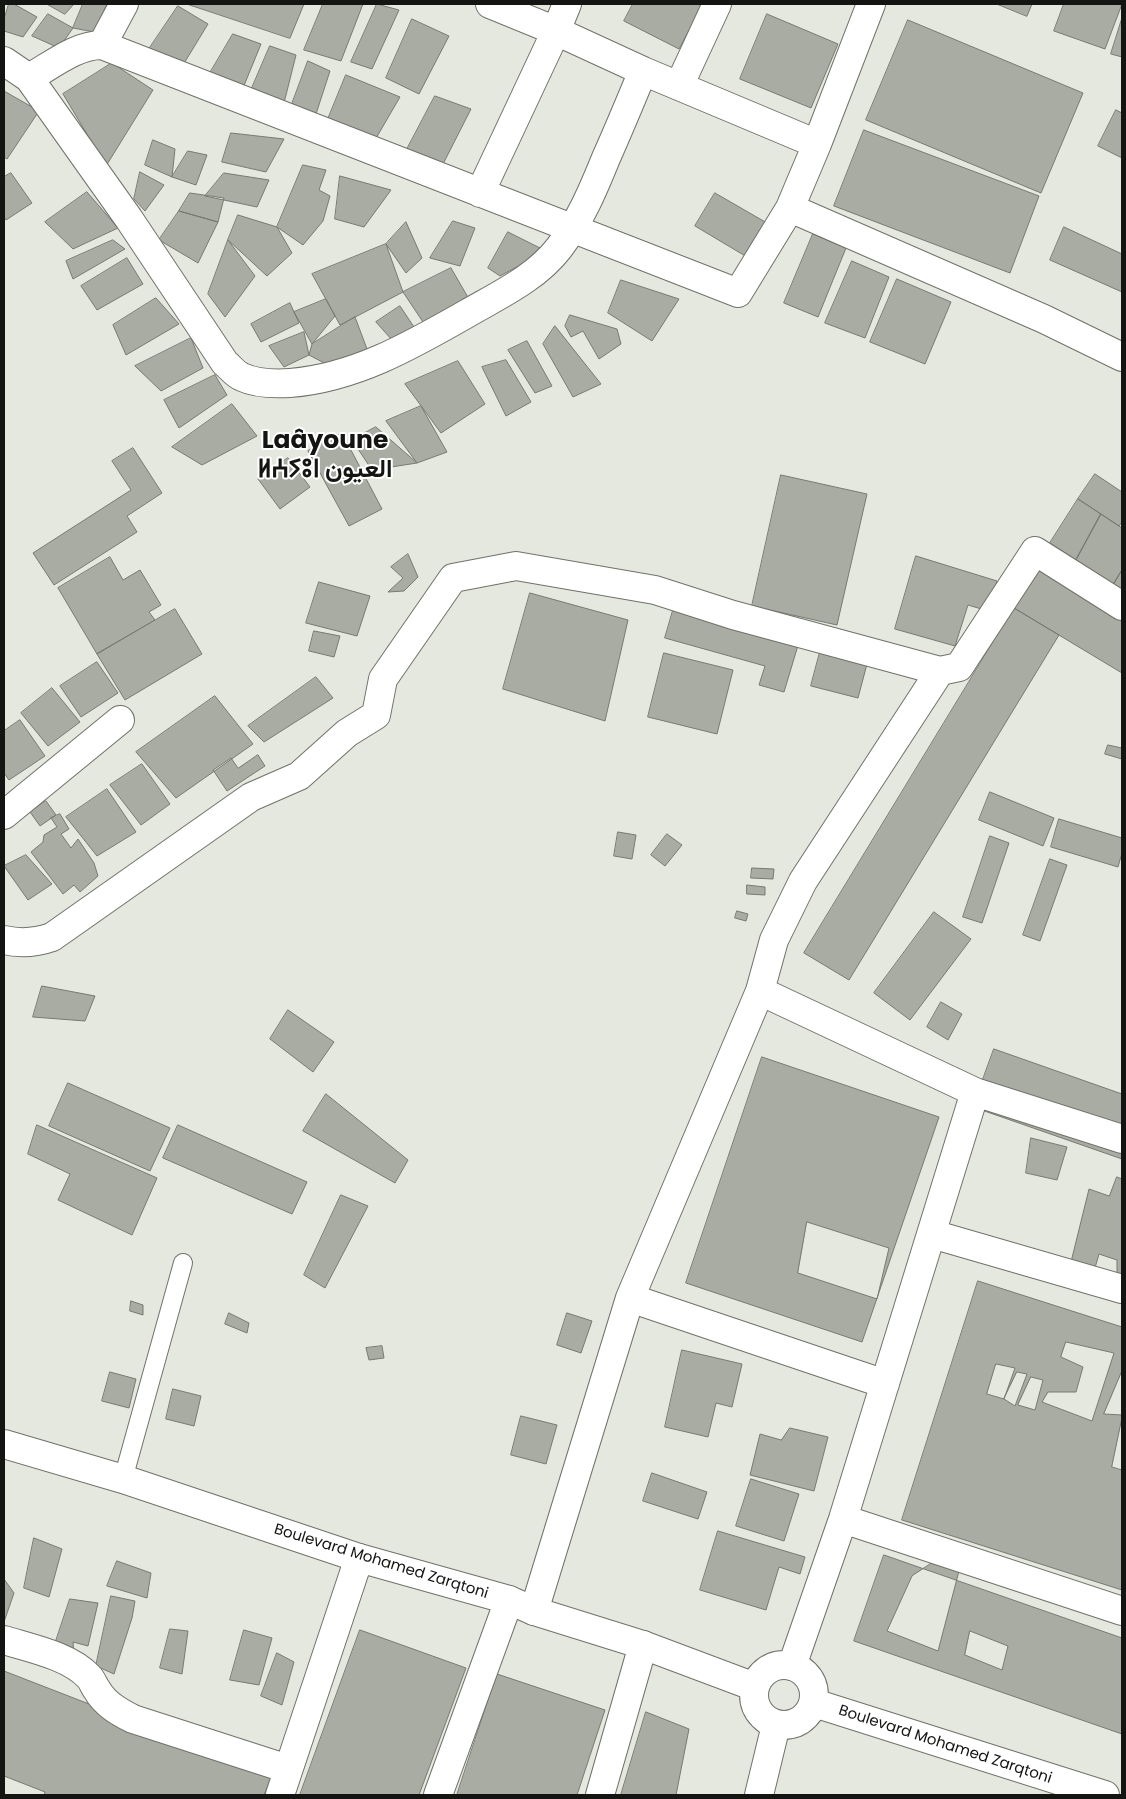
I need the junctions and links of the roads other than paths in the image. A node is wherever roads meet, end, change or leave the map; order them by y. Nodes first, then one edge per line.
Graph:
1 (124, 4) edge
2 (490, 4) edge
3 (567, 4) edge
4 (717, 4) edge
5 (870, 4) edge
6 (556, 31) junction
7 (102, 45) junction
8 (4, 61) edge
9 (643, 71) junction
10 (29, 78) junction
11 (679, 86) junction
12 (817, 144) junction
13 (480, 193) junction
14 (790, 208) junction
15 (574, 228) junction
16 (1122, 357) edge
17 (1122, 606) edge
18 (940, 671) junction
19 (120, 720) dead end
20 (4, 815) edge
21 (4, 940) edge
22 (760, 991) junction
23 (976, 1092) junction
24 (1122, 1139) edge
25 (932, 1234) junction
26 (184, 1263) dead end
27 (1122, 1290) edge
28 (630, 1298) junction
29 (885, 1384) junction
30 (4, 1444) edge
31 (123, 1479) junction
32 (843, 1519) junction
33 (359, 1558) junction
34 (509, 1600) junction
35 (534, 1611) junction
36 (1122, 1611) edge
37 (4, 1640) edge
38 (643, 1645) junction
39 (792, 1666) junction
40 (755, 1687) junction
41 (814, 1703) junction
42 (776, 1725) junction
43 (288, 1769) junction
44 (280, 1795) edge
45 (438, 1795) edge
46 (600, 1795) edge
47 (759, 1795) edge
48 (1105, 1795) edge

1 - 7 street
2 - 6 street
3 - 6 street
4 - 11 street
5 - 12 street
6 - 9 street
6 - 13 street
7 - 10 street
7 - 13 street
8 - 10 street
9 - 11 street
9 - 15 street
10 - 15 street
11 - 12 street
12 - 14 street
13 - 15 street
14 - 15 street
14 - 16 street
17 - 18 street
18 - 21 street
18 - 22 street
19 - 20 street
22 - 23 street
22 - 28 street
23 - 24 street
23 - 25 street
25 - 27 street
25 - 29 street
26 - 31 lane
28 - 29 street
28 - 35 street
29 - 32 street
30 - 31 street, Boulevard Mohamed Zarqtoni
31 - 33 street, Boulevard Mohamed Zarqtoni
32 - 36 street
32 - 39 street
33 - 34 street, Boulevard Mohamed Zarqtoni
33 - 43 street
34 - 35 street, Boulevard Mohamed Zarqtoni
34 - 45 street
35 - 38 street, Boulevard Mohamed Zarqtoni
37 - 43 street
38 - 40 street, Boulevard Mohamed Zarqtoni
38 - 46 street
39 - 40 street
39 - 41 street
40 - 42 street
41 - 42 street
41 - 48 street, Boulevard Mohamed Zarqtoni
42 - 47 street
43 - 44 street

